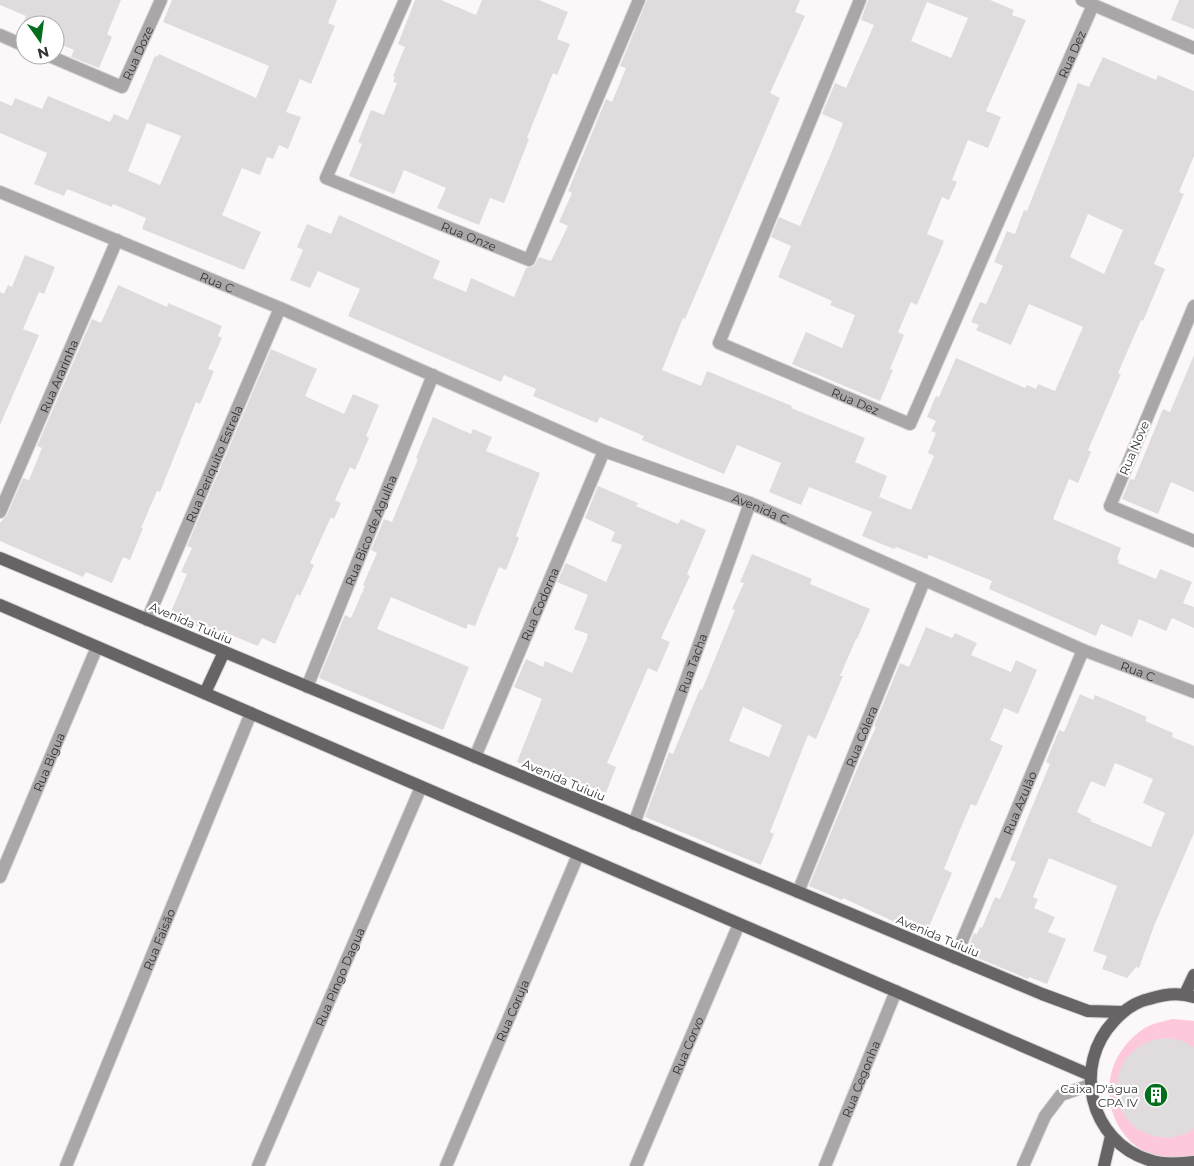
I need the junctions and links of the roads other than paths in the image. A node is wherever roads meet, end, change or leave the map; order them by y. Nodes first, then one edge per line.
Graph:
1 (161, 0) edge
2 (405, 0) edge
3 (639, 0) edge
4 (860, 0) edge
5 (1087, 2) edge
6 (0, 35) edge
7 (15, 42) edge
8 (1194, 48) edge
9 (65, 63) edge
10 (0, 192) edge
11 (117, 240) junction
12 (1194, 306) edge
13 (280, 308) junction
14 (434, 375) junction
15 (604, 451) junction
16 (750, 503) junction
17 (0, 512) edge
18 (1194, 541) edge
19 (0, 558) edge
20 (924, 580) junction
21 (0, 605) edge
22 (147, 620) junction
23 (97, 647) junction
24 (1083, 650) junction
25 (224, 652) junction
26 (307, 687) junction
27 (1194, 692) edge
28 (205, 693) junction
29 (252, 713) junction
30 (475, 757) junction
31 (421, 787) junction
32 (634, 824) junction
33 (578, 855) junction
34 (0, 877) edge
35 (798, 892) junction
36 (739, 924) junction
37 (955, 958) junction
38 (1194, 975) edge
39 (896, 991) junction
40 (1190, 995) edge
41 (1122, 1012) junction
42 (1090, 1080) junction
43 (1111, 1136) junction
44 (1194, 1162) edge
45 (1170, 1165) edge
46 (66, 1166) edge
47 (258, 1166) edge
48 (446, 1166) edge
49 (636, 1166) edge
50 (825, 1166) edge
51 (1023, 1166) edge
52 (1104, 1166) edge

1 - 9 street, Rua Doze
2 - 3 street, Rua Onze
4 - 5 street, Rua Dez
5 - 8 street
6 - 7 street
10 - 11 street, Rua C
11 - 13 street, Rua C
11 - 17 street, Rua Ararinha
12 - 18 street, Rua Nove
13 - 14 street, Rua C
13 - 22 street, Rua Periquito Estrela
14 - 15 street, Avenida C
14 - 26 street, Rua Bico de Agulha
15 - 16 street, Avenida C
15 - 30 street, Rua Codorna
16 - 20 street, Avenida C
16 - 32 street, Rua Tacha
19 - 22 main road, Avenida Tuiuiu
20 - 24 street, Avenida C
20 - 35 street, Rua Cólera
21 - 23 main road
22 - 25 main road, Avenida Tuiuiu
23 - 28 main road
23 - 34 street, Rua Bigua
24 - 27 street, Rua C
24 - 37 street, Rua Azulão
25 - 26 main road, Avenida Tuiuiu
25 - 28 main road
26 - 30 main road, Avenida Tuiuiu
28 - 29 main road
29 - 31 main road
29 - 46 street, Rua Faisão
30 - 32 main road, Avenida Tuiuiu
31 - 33 main road
31 - 47 street, Rua Pingo Dagua
32 - 35 main road, Avenida Tuiuiu
33 - 36 main road
33 - 48 street, Rua Coruja
35 - 37 main road, Avenida Tuiuiu
36 - 39 main road
36 - 49 street, Rua Corvo
37 - 41 main road, Avenida Tuiuiu
38 - 40 main road
39 - 42 main road
39 - 50 street, Rua Cegonha
40 - 41 main road
41 - 42 main road
42 - 43 main road
42 - 51 street
43 - 45 main road
43 - 52 main road
44 - 45 main road

